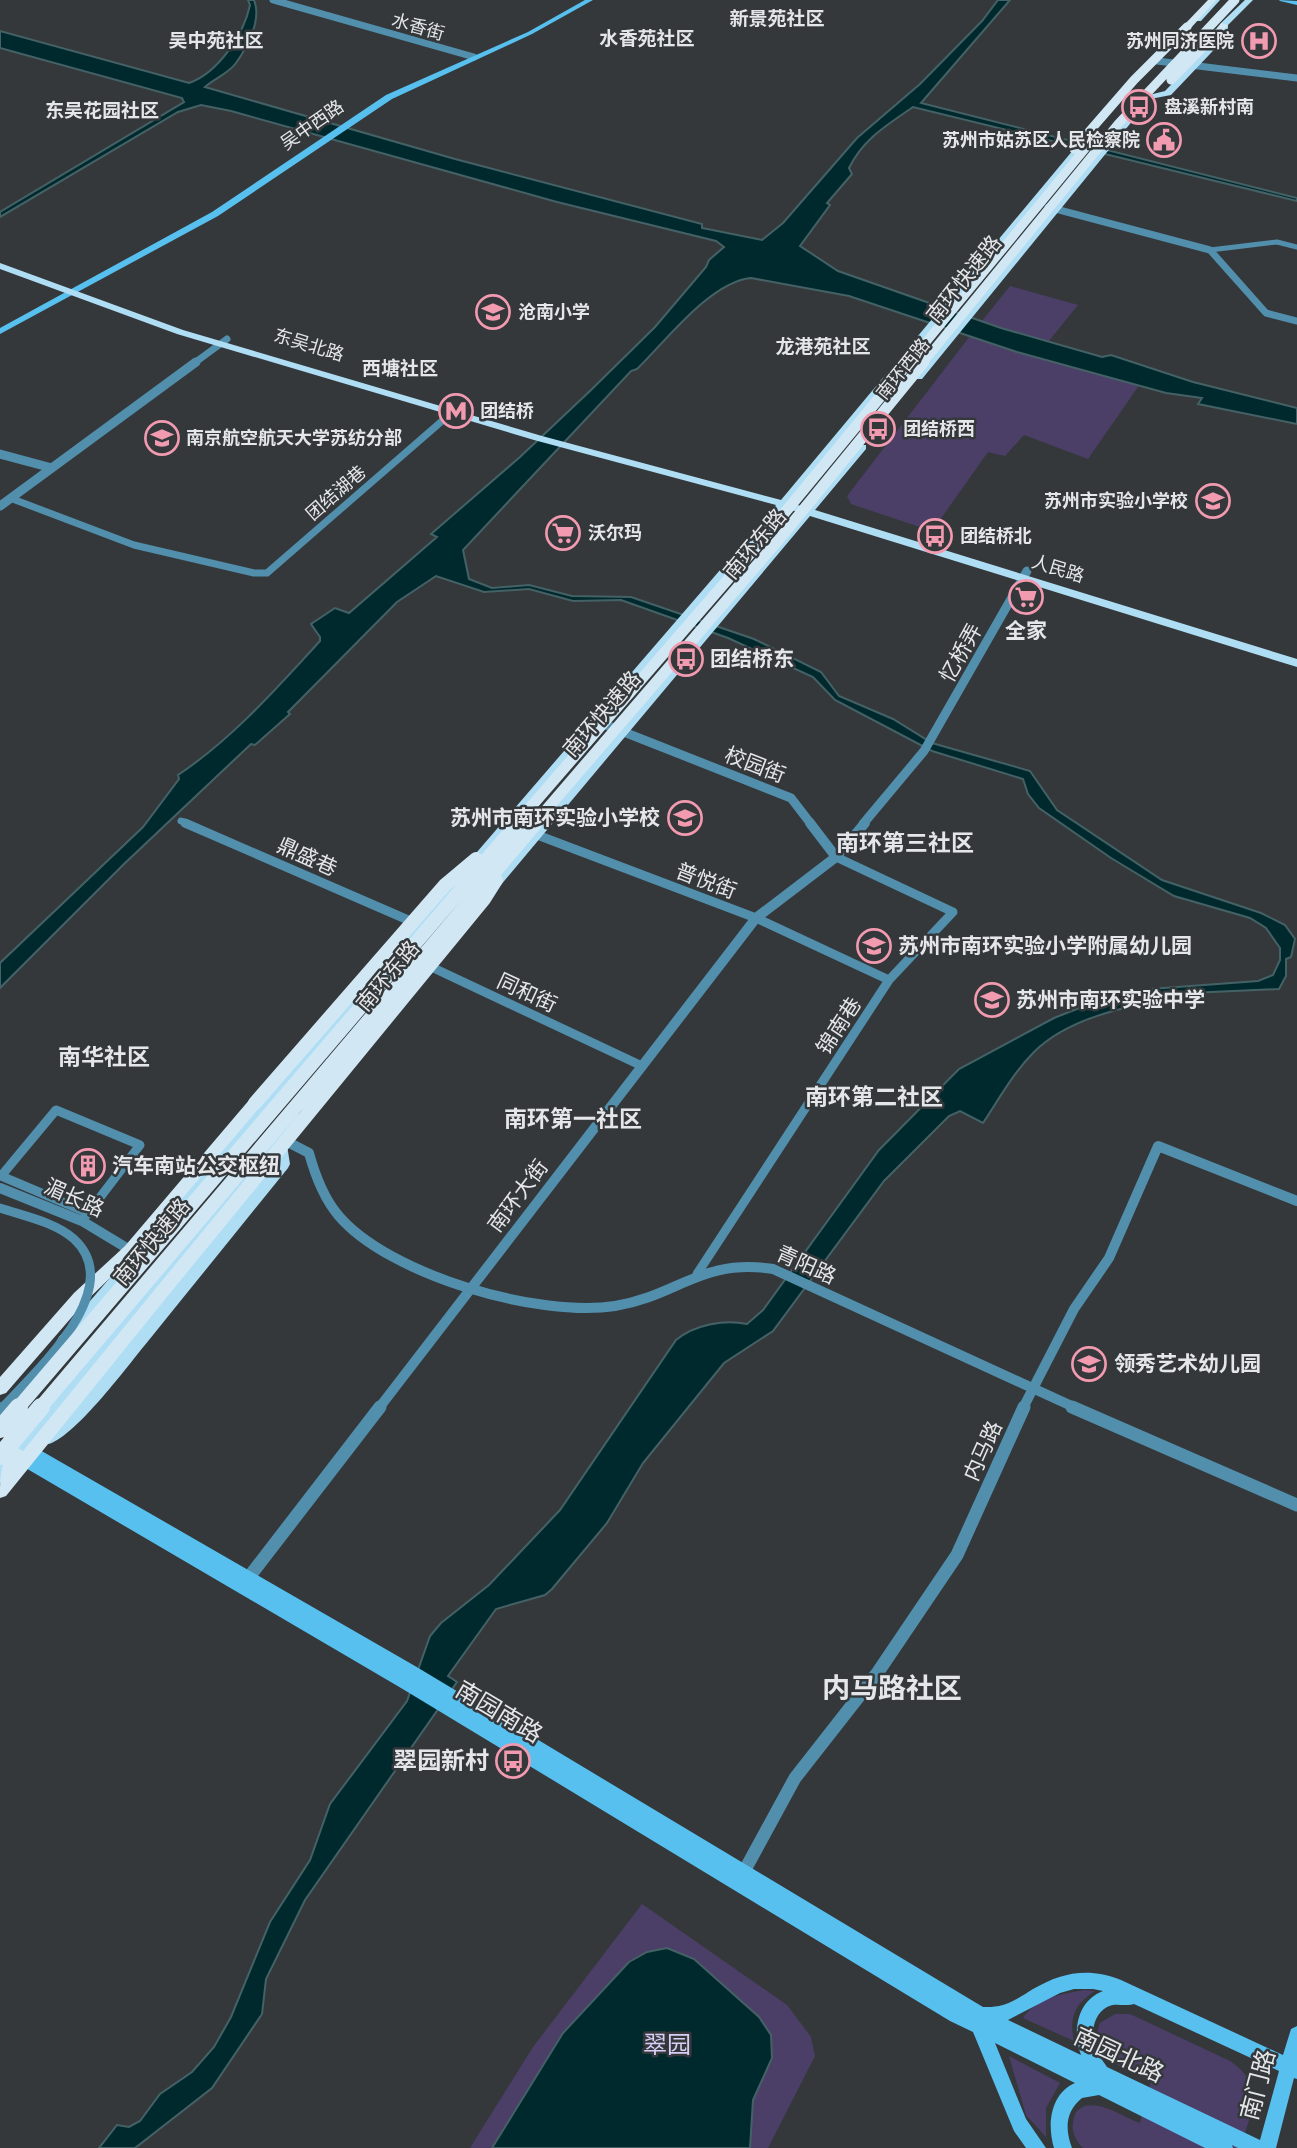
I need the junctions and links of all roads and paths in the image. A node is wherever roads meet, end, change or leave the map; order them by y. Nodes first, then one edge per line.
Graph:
1 (273, 0) edge
2 (583, 0) edge
3 (590, 0) edge
4 (1214, 0) edge
5 (1224, 0) edge
6 (1249, 0) edge
7 (1282, 0) edge
8 (1235, 1) edge
9 (1296, 1) edge
10 (1224, 25) junction
11 (472, 57) junction
12 (1157, 61) junction
13 (1179, 64) junction
14 (1193, 66) junction
15 (1297, 78) edge
16 (1148, 98) junction
17 (1062, 185) junction
18 (1033, 203) junction
19 (1055, 208) junction
20 (1297, 247) edge
21 (1210, 250) junction
22 (0, 264) edge
23 (72, 289) junction
24 (1297, 321) edge
25 (0, 325) edge
26 (0, 331) edge
27 (224, 341) junction
28 (454, 411) junction
29 (0, 454) edge
30 (52, 468) junction
31 (10, 498) junction
32 (785, 501) junction
33 (0, 506) edge
34 (811, 510) junction
35 (1025, 574) junction
36 (1297, 655) edge
37 (1297, 663) edge
38 (596, 721) junction
39 (623, 732) junction
40 (927, 746) joint
41 (181, 821) dead end
42 (519, 832) junction
43 (836, 857) junction
44 (953, 912) joint
45 (756, 918) junction
46 (420, 925) junction
47 (397, 953) junction
48 (426, 965) junction
49 (889, 980) junction
50 (354, 1003) junction
51 (642, 1066) junction
52 (251, 1124) junction
53 (279, 1138) junction
54 (0, 1188) edge
55 (1297, 1201) edge
56 (0, 1208) edge
57 (84, 1217) junction
58 (130, 1250) junction
59 (697, 1274) junction
60 (473, 1287) junction
61 (0, 1388) edge
62 (1032, 1389) junction
63 (0, 1410) edge
64 (0, 1416) edge
65 (0, 1431) edge
66 (16, 1453) edge
67 (0, 1475) edge
68 (0, 1491) edge
69 (1297, 1505) edge
70 (245, 1582) junction
71 (408, 1677) joint
72 (450, 1703) joint
73 (741, 1878) junction
74 (1145, 1999) junction
75 (958, 2009) joint
76 (977, 2020) junction
77 (1297, 2035) edge
78 (1292, 2068) edge
79 (1103, 2082) junction
80 (1149, 2105) junction
81 (1037, 2148) edge
82 (1063, 2148) edge
83 (1224, 2148) edge
84 (1257, 2148) edge
85 (1267, 2148) edge

1 - 11 street, 水香街
2 - 11 main road, 吴中西路
3 - 11 main road, 吴中西路
4 - 12 main road, 南环西路
4 - 17 highway, bridge
5 - 17 highway, 南环快速路, bridge
6 - 10 main road
7 - 9 main road
8 - 13 main road, 南环西路
8 - 17 highway, 南环快速路, bridge
10 - 14 main road
10 - 17 highway, bridge
11 - 23 main road, 吴中西路
12 - 13 street
12 - 18 main road, 南环西路
13 - 14 street
13 - 16 main road, 南环西路
14 - 15 street
14 - 16 main road
16 - 19 main road, 南环西路
17 - 42 highway, 南环快速路, bridge
18 - 19 street
18 - 32 main road, 南环西路
19 - 21 street
19 - 34 main road, 南环西路
20 - 21 street
21 - 24 street
22 - 23 main road, 东吴北路
23 - 25 main road, 吴中西路
23 - 26 main road
23 - 27 main road, 东吴北路
27 - 28 main road, 东吴北路
27 - 30 street
28 - 31 street, 团结湖巷
28 - 32 main road, 东吴北路
29 - 30 street
30 - 31 street
31 - 33 street
32 - 34 main road, 东吴北路
32 - 38 main road, 南环东路
34 - 35 main road, 人民路
34 - 39 main road, 南环东路
35 - 36 main road, 人民路
35 - 37 main road, 人民路
35 - 40 street, 忆桥弄
38 - 39 street, 校园街
38 - 42 main road, 南环东路
39 - 42 main road, 南环东路
39 - 43 street, 校园街
40 - 43 street, 南环大街
41 - 46 street, 鼎盛巷
42 - 45 street, 普悦街
42 - 46 main road, 南环东路
42 - 48 main road, 南环东路
42 - 58 highway, bridge
42 - 65 highway, 南环快速路, bridge
42 - 66 highway, 南环快速路, bridge
42 - 66 highway, bridge
43 - 44 street, 校园街
43 - 45 street, 南环大街
44 - 49 street, 锦南巷
45 - 49 street, 普悦街
45 - 51 street, 南环大街
46 - 47 main road, 南环东路
47 - 48 street, 同和街
47 - 50 main road, 南环东路
48 - 51 street, 同和街
48 - 53 main road, 南环东路
49 - 59 street, 锦南巷
50 - 52 main road, 南环东路
50 - 58 main road
51 - 60 street, 南环大街
52 - 53 street, 青阳路
52 - 64 main road, 南环东路
53 - 60 street, 青阳路
53 - 66 main road, 南环东路
53 - 66 main road
54 - 57 street, 湄长路
55 - 62 street, 内马路
56 - 63 street, bridge
57 - 57 street
57 - 58 street, 湄长路
58 - 61 highway
59 - 60 street, 青阳路
59 - 62 street, 青阳路
60 - 70 street, 南环大街
62 - 69 street, 青阳路
62 - 73 street, 内马路
65 - 66 main road, 南园南路
66 - 67 main road, 南环东路
66 - 68 highway
66 - 70 main road, 南园南路
70 - 71 main road, 南园南路
71 - 72 main road, 南园南路
72 - 73 main road, 南园南路
73 - 75 main road, 南园南路
74 - 76 main road
74 - 78 main road
74 - 79 main road
75 - 76 main road, 南园北路
76 - 79 main road, 南园北路
76 - 81 main road
77 - 78 main road, 南门路
78 - 85 main road, 南门路
79 - 80 main road, 南园北路
79 - 82 main road
80 - 83 main road, 南园北路
80 - 84 main road, 南园北路

